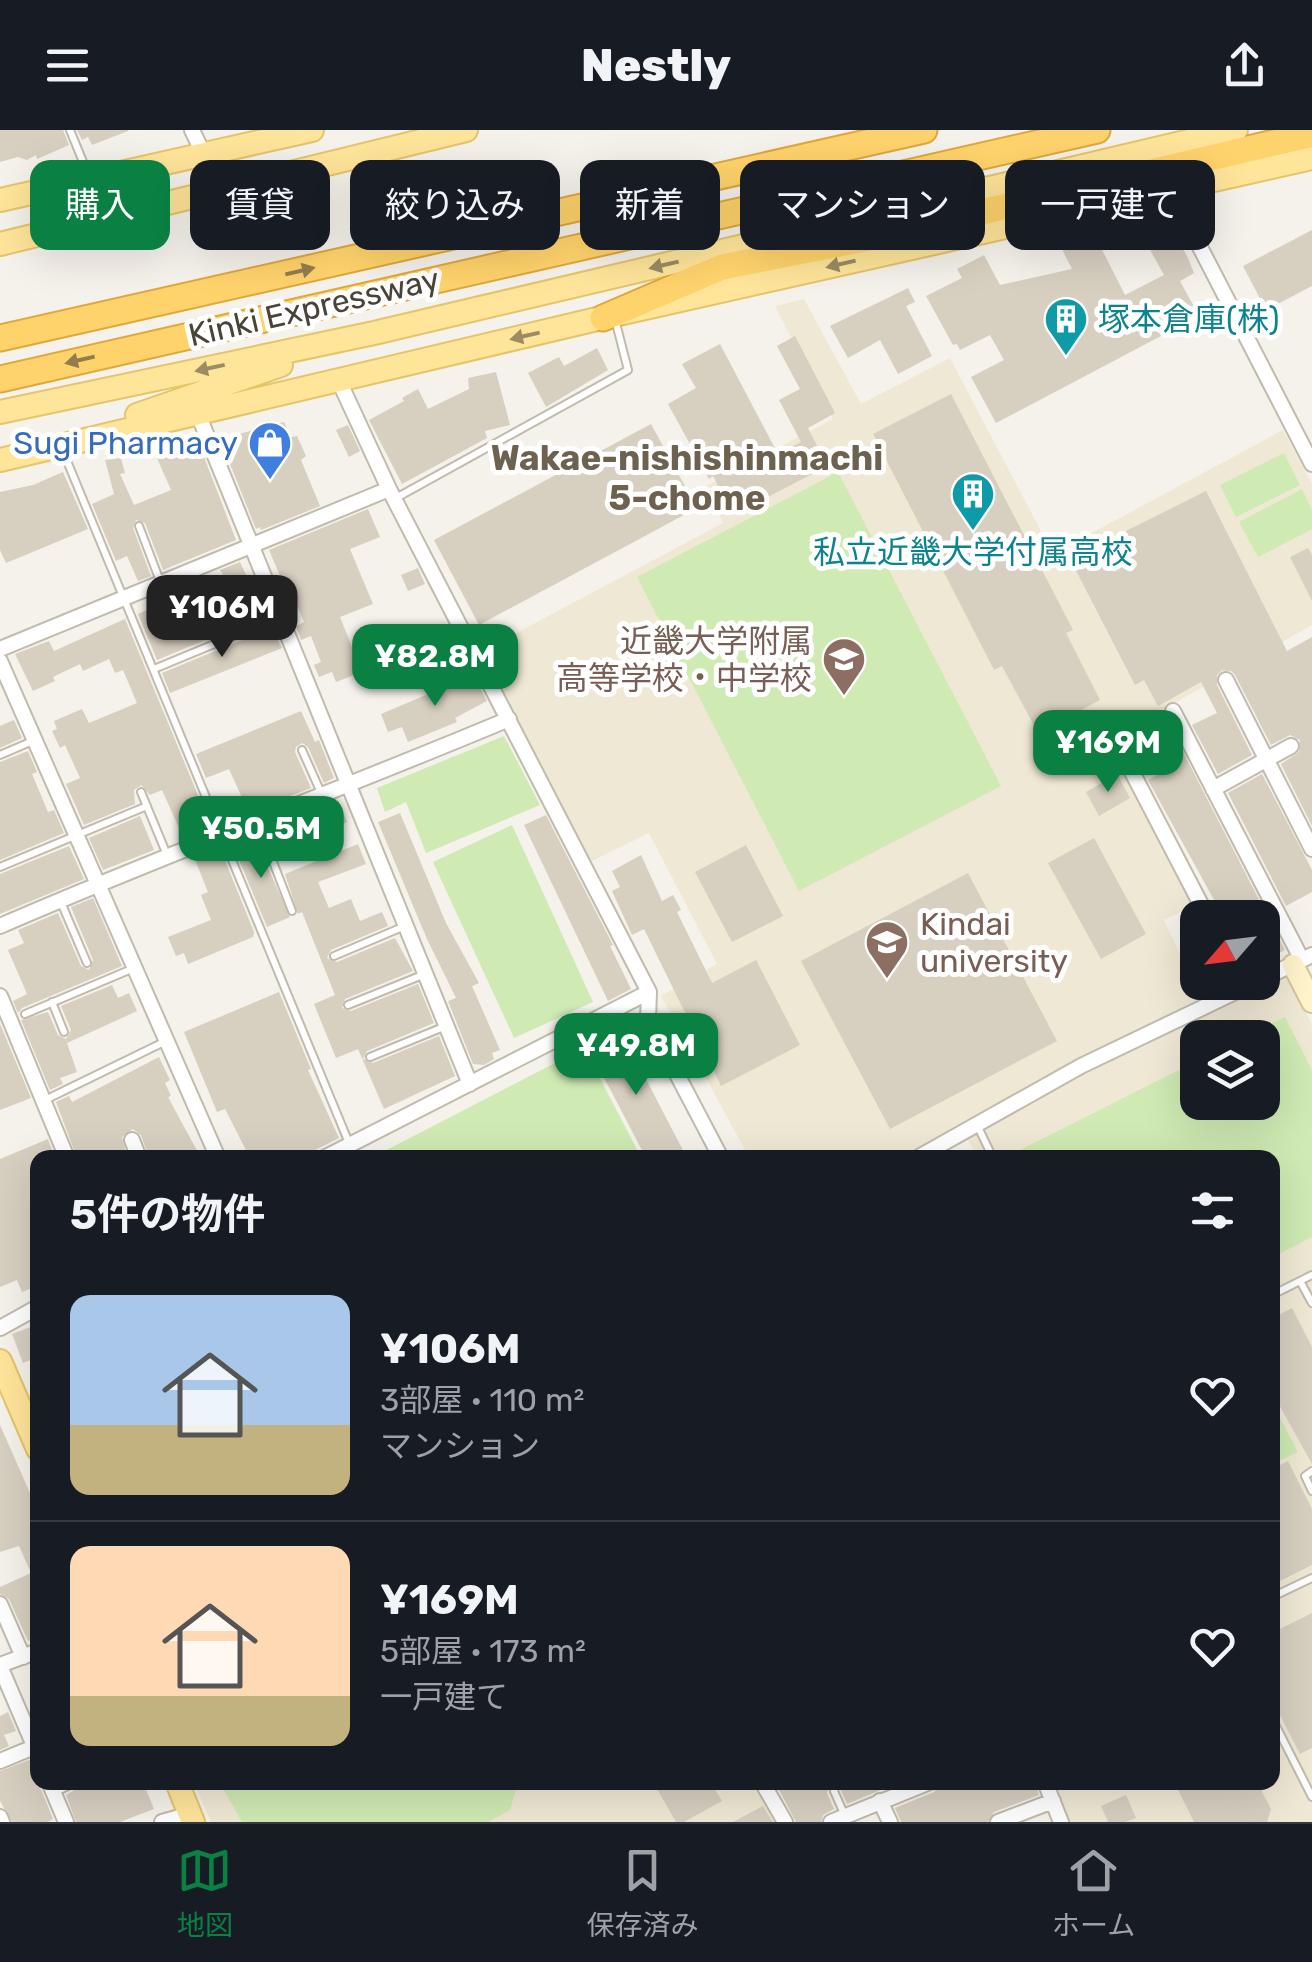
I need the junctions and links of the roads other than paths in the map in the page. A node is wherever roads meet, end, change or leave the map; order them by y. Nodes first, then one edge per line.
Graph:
1 (70, 130) edge
2 (192, 130) edge
3 (312, 130) edge
4 (466, 130) edge
5 (924, 130) edge
6 (1096, 130) edge
7 (1236, 130) edge
8 (1312, 134) edge
9 (203, 153) junction
10 (1312, 158) edge
11 (82, 160) edge
12 (170, 161) edge
13 (1215, 180) edge
14 (30, 193) edge
15 (0, 200) edge
16 (1005, 227) edge
17 (0, 244) edge
18 (1201, 250) edge
19 (608, 316) junction
20 (374, 332) junction
21 (0, 338) edge
22 (0, 379) edge
23 (339, 380) junction
24 (0, 412) edge
25 (198, 414) junction
26 (32, 450) junction
27 (0, 460) edge
28 (67, 461) dead end
29 (1312, 464) edge
30 (392, 494) junction
31 (139, 526) dead end
32 (251, 546) junction
33 (161, 582) junction
34 (124, 598) junction
35 (279, 617) junction
36 (0, 649) edge
37 (0, 661) edge
38 (154, 669) junction
39 (1226, 680) dead end
40 (1173, 711) dead end
41 (509, 719) junction
42 (35, 740) junction
43 (1118, 745) dead end
44 (1291, 746) dead end
45 (302, 750) dead end
46 (0, 755) edge
47 (1266, 759) junction
48 (348, 787) junction
49 (1213, 788) junction
50 (141, 792) dead end
51 (322, 797) junction
52 (147, 806) junction
53 (258, 822) junction
54 (76, 833) junction
55 (224, 835) junction
56 (1312, 849) edge
57 (168, 856) junction
58 (0, 866) edge
59 (98, 883) junction
60 (60, 900) junction
61 (1199, 900) edge
62 (292, 911) dead end
63 (0, 926) edge
64 (405, 926) junction
65 (334, 956) dead end
66 (1302, 960) edge
67 (87, 963) dead end
68 (134, 968) junction
69 (425, 974) junction
70 (649, 992) junction
71 (0, 996) edge
72 (1217, 1000) edge
73 (52, 1002) junction
74 (1312, 1002) edge
75 (348, 1005) dead end
76 (25, 1014) dead end
77 (446, 1026) junction
78 (64, 1032) dead end
79 (167, 1040) junction
80 (370, 1057) dead end
81 (470, 1084) junction
82 (44, 1101) junction
83 (977, 1125) junction
84 (132, 1140) dead end
85 (350, 1145) junction
86 (64, 1150) edge
87 (136, 1150) edge
88 (215, 1150) edge
89 (340, 1150) edge
90 (718, 1150) edge
91 (932, 1150) edge
92 (989, 1150) edge
93 (1312, 1275) edge
94 (1300, 1281) junction
95 (1280, 1291) edge
96 (1312, 1303) edge
97 (30, 1312) edge
98 (0, 1328) edge
99 (0, 1361) edge
100 (30, 1430) edge
101 (1312, 1472) edge
102 (1312, 1491) edge
103 (1312, 1578) edge
104 (1280, 1592) edge
105 (0, 1604) edge
106 (30, 1654) edge
107 (0, 1666) edge
108 (1280, 1734) edge
109 (30, 1737) edge
110 (30, 1753) edge
111 (0, 1761) edge
112 (52, 1790) edge
113 (180, 1790) edge
114 (767, 1790) edge
115 (908, 1790) edge
116 (1048, 1790) edge
117 (834, 1791) dead end
118 (1312, 1797) edge
119 (880, 1800) junction
120 (1053, 1801) junction
121 (192, 1818) edge
122 (838, 1819) edge
123 (66, 1822) edge
124 (162, 1822) edge
125 (785, 1822) edge
126 (890, 1822) edge
127 (998, 1822) edge
128 (1061, 1822) edge

1 - 11 lane
2 - 9 street
3 - 9 main road
4 - 17 main road
21 -> 5 highway, Kinki Expressway
6 -> 22 highway, Kinki Expressway
7 -> 20 main road
8 - 19 highway
9 - 12 main road
10 - 13 main road
14 - 15 main road
16 -> 19 main road
18 - 29 street
19 -> 23 main road
19 - 30 lane
20 -> 24 main road
20 - 26 main road
23 - 25 main road
23 - 30 street
25 - 26 main road
25 - 32 street
26 - 27 main road
28 - 34 lane
30 - 32 street
30 - 41 street
31 - 33 lane
32 - 33 street
32 - 35 street
33 - 34 street
34 - 36 street
34 - 38 lane
35 - 38 lane
35 - 48 street
37 - 42 street
38 - 55 lane
39 - 47 street
40 - 49 street
41 - 48 street
41 - 70 street
42 - 46 lane
42 - 54 street
43 - 61 street
44 - 47 street
45 - 51 lane
47 - 49 street
47 - 56 street
48 - 51 street
48 - 64 street
49 - 66 street
50 - 52 lane
51 - 53 street
52 - 54 lane
52 - 57 lane
53 - 55 street
53 - 62 lane
54 - 58 lane
54 - 59 street
55 - 57 street
55 - 85 lane
57 - 59 street
59 - 60 street
59 - 68 street
60 - 63 street
60 - 67 lane
64 - 65 lane
64 - 69 street
66 - 74 street
68 - 73 lane
68 - 79 street
69 - 75 lane
69 - 77 street
70 - 81 street
70 - 90 street
71 - 82 street
72 - 83 street
73 - 76 lane
73 - 78 lane
77 - 80 lane
77 - 81 street
79 - 82 lane
79 - 88 street
81 - 85 street
82 - 86 street
83 - 91 street
83 - 92 lane
84 - 87 street
85 - 89 street
93 - 94 lane
94 - 95 lane
94 - 96 lane
97 - 98 street
99 - 100 main road
101 - 102 lane
103 - 104 lane
105 - 106 street
106 - 107 street
107 - 109 street
108 - 118 lane
110 - 111 street
112 - 123 street
113 - 121 main road
114 - 125 street
115 - 119 street
116 - 120 street
117 - 122 lane
119 - 122 street
119 - 126 street
120 - 127 street
120 - 128 street
121 - 124 street

